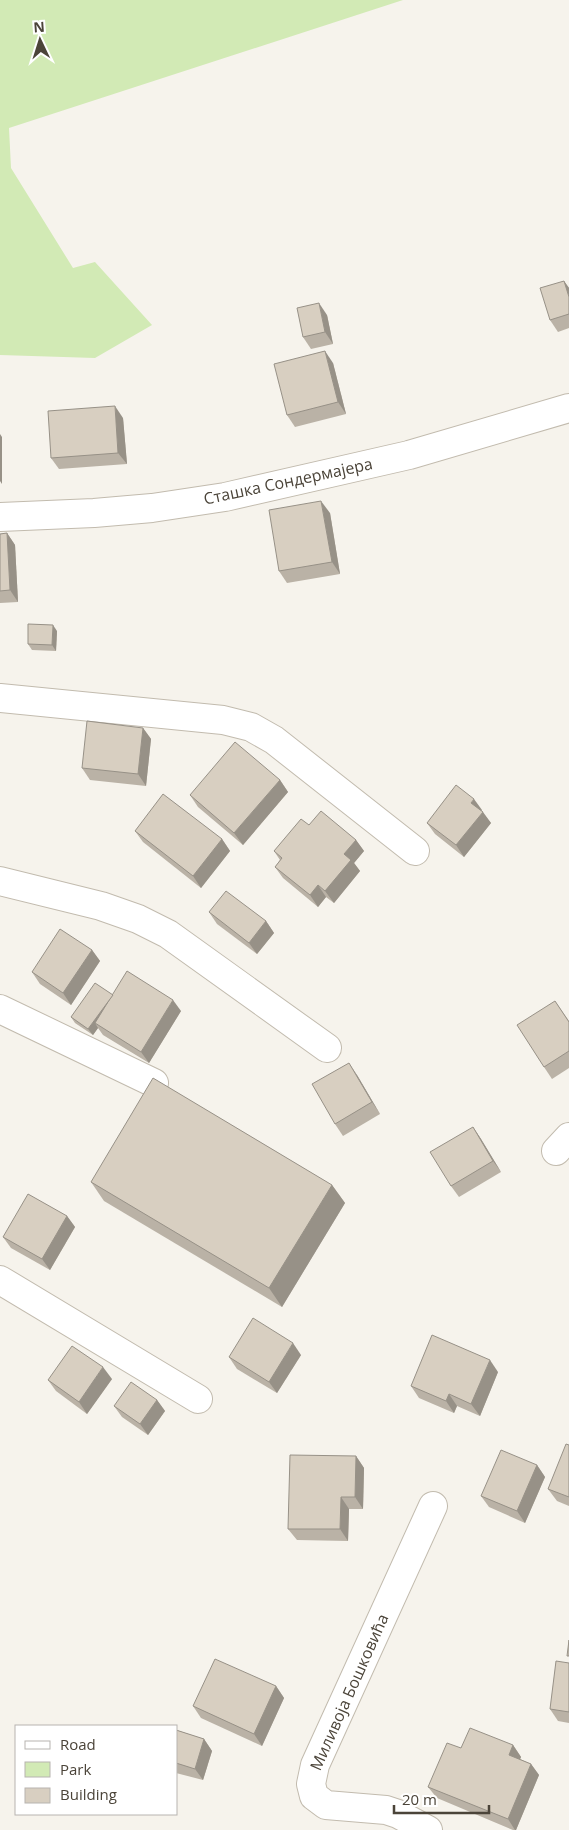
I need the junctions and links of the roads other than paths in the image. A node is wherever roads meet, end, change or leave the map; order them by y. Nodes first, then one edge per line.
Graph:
1 (569, 408) edge
2 (0, 517) edge
3 (0, 698) edge
4 (415, 851) dead end
5 (0, 881) edge
6 (0, 1009) edge
7 (327, 1048) dead end
8 (154, 1083) edge
9 (0, 1280) edge
10 (198, 1399) dead end
11 (434, 1506) dead end
12 (428, 1830) edge

1 - 2 street, Сташка Сондермајера
3 - 4 street
5 - 7 street
6 - 8 street
9 - 10 street
11 - 12 street, Миливоја Бошковића

